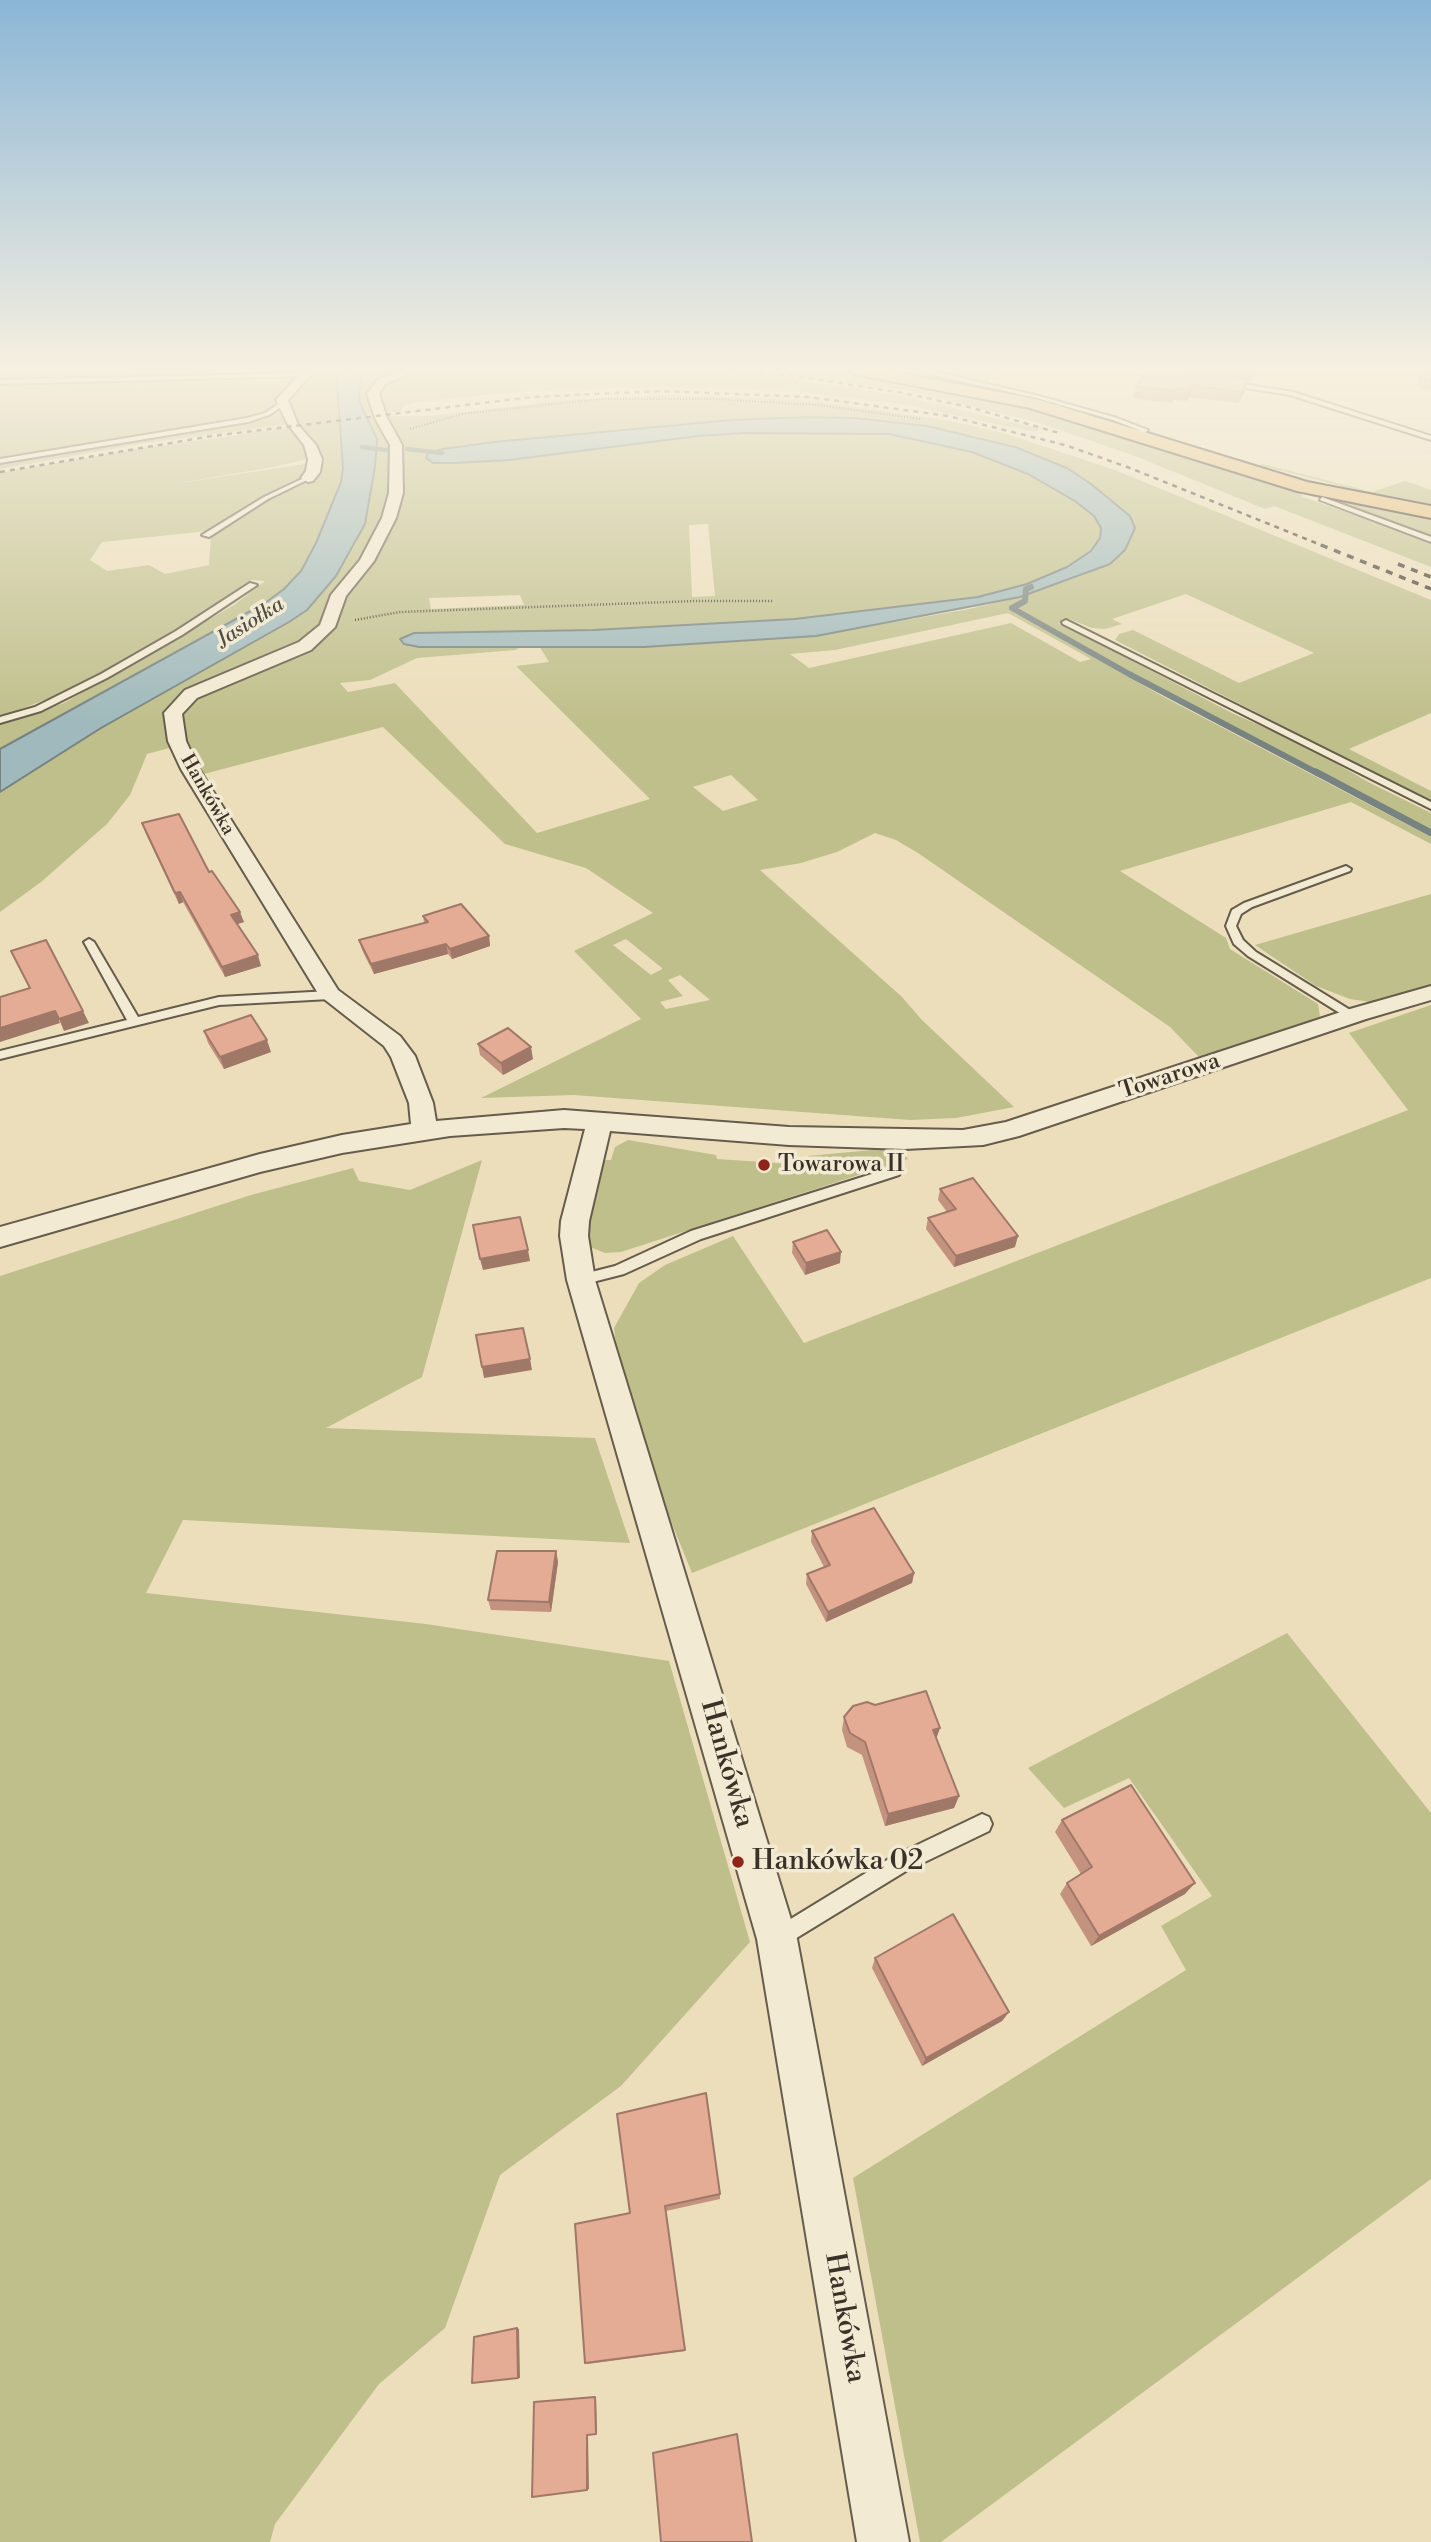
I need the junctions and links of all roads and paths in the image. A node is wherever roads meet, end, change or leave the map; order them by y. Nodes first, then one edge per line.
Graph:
1 (288, 488) edge
2 (396, 488) edge
3 (1307, 488) edge
4 (1322, 499) dead end
5 (1431, 512) edge
6 (206, 535) dead end
7 (1431, 540) edge
8 (253, 585) dead end
9 (774, 601) dead end
10 (1066, 622) dead end
11 (327, 627) junction
12 (0, 720) edge
13 (1431, 806) edge
14 (1346, 869) dead end
15 (89, 942) dead end
16 (1431, 993) edge
17 (330, 995) junction
18 (1351, 1016) junction
19 (134, 1021) junction
20 (0, 1055) edge
21 (600, 1120) junction
22 (424, 1131) junction
23 (894, 1172) dead end
24 (0, 1237) edge
25 (581, 1280) junction
26 (982, 1824) dead end
27 (777, 1939) junction
28 (883, 2542) edge

1 - 6 lane
2 - 11 street
3 - 5 main road
4 - 7 lane
8 - 12 lane
9 - 11 path
10 - 13 lane
11 - 17 street, Hankówka
14 - 18 lane
15 - 19 lane
16 - 18 street, Towarowa
17 - 19 lane
17 - 22 street, Hankówka
18 - 21 street, Towarowa
19 - 20 lane
21 - 22 street, Towarowa
21 - 25 street, Hankówka
22 - 24 street, Towarowa
23 - 25 lane
25 - 27 street, Hankówka
26 - 27 lane
27 - 28 street, Hankówka

